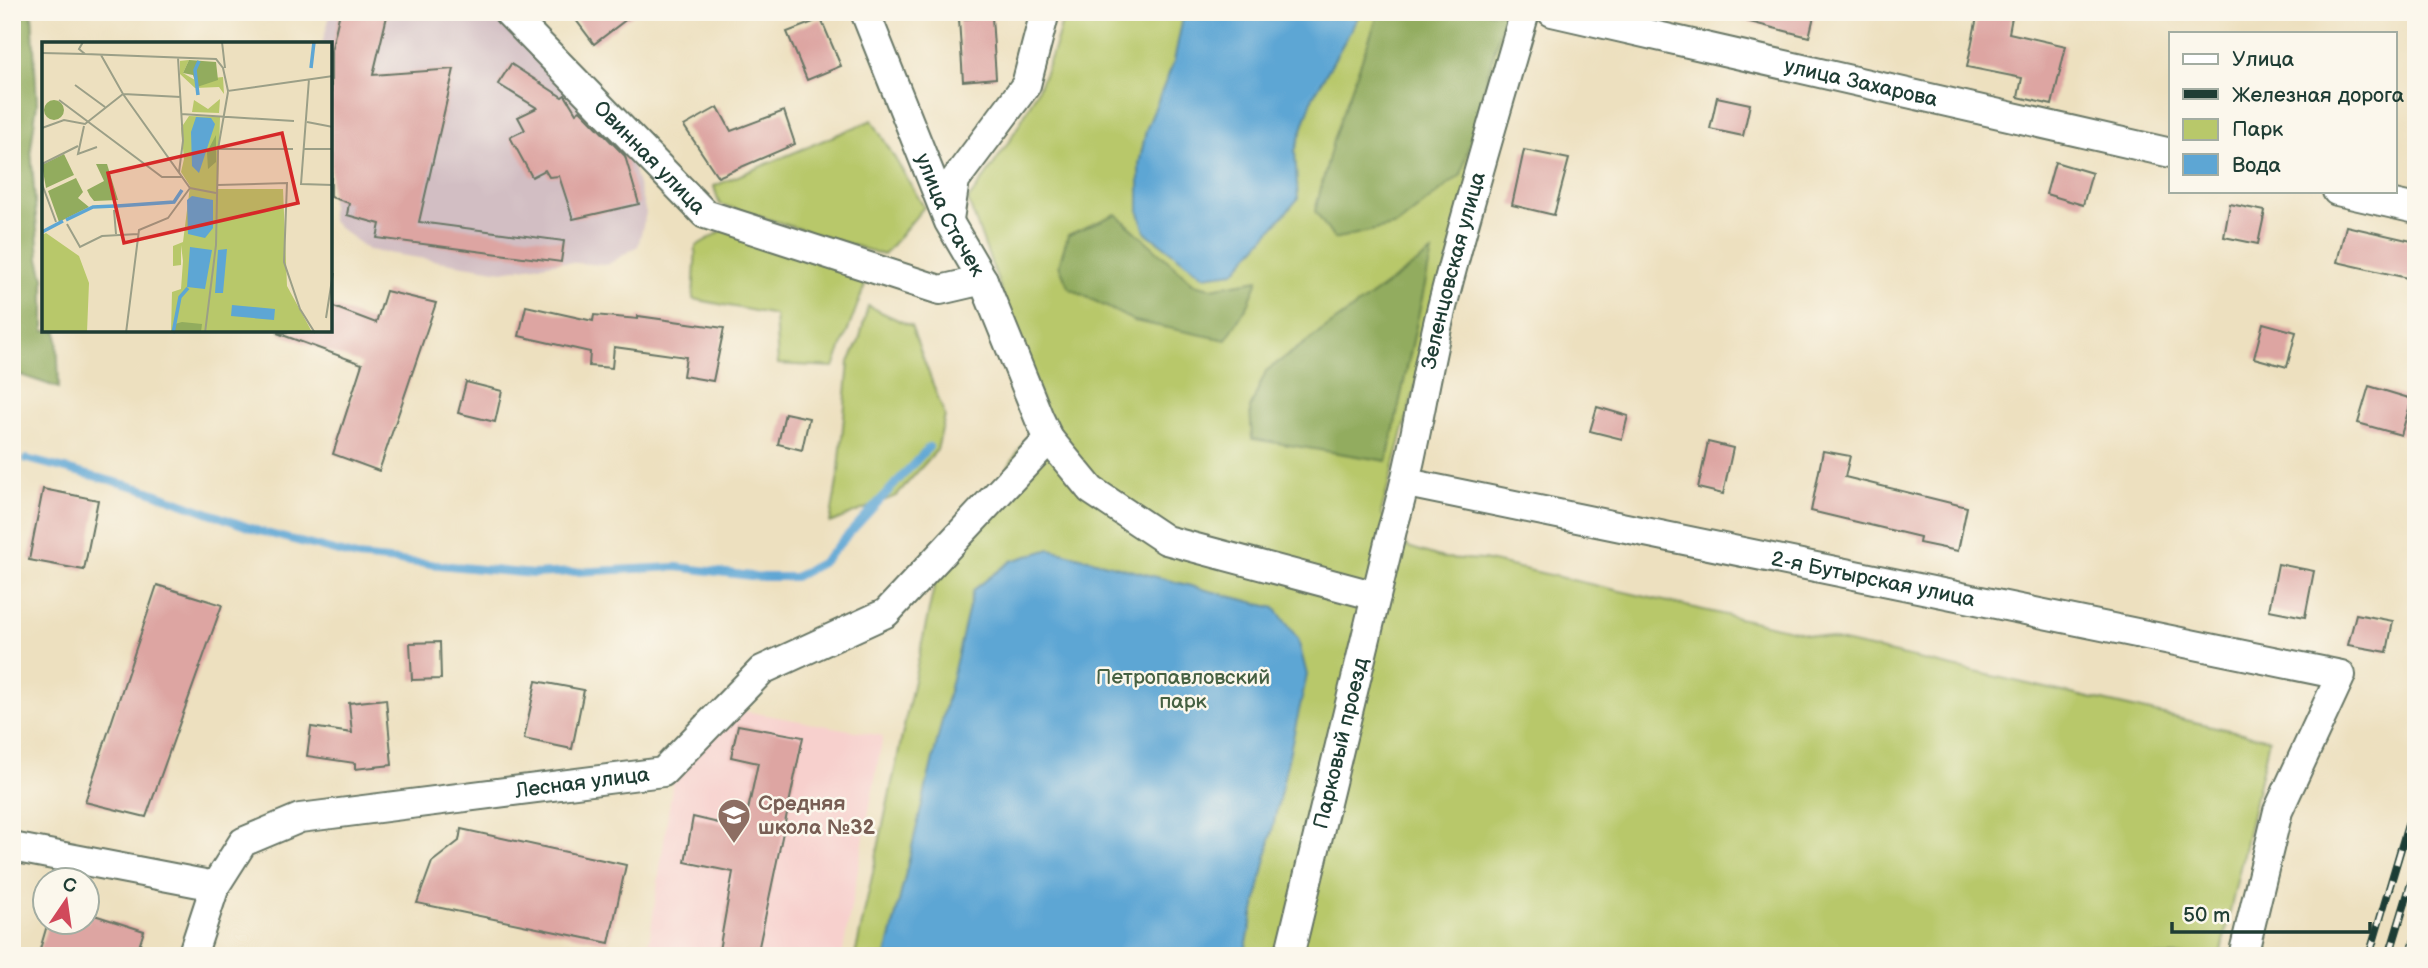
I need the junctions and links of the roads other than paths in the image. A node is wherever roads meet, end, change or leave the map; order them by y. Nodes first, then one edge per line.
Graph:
1 (508, 12) edge
2 (865, 12) edge
3 (1045, 12) edge
4 (1525, 12) edge
5 (1552, 12) edge
6 (2169, 153) edge
7 (2341, 192) edge
8 (2416, 209) edge
9 (949, 222) junction
10 (984, 280) junction
11 (1044, 428) junction
12 (1407, 482) junction
13 (1392, 530) joint
14 (1376, 596) junction
15 (12, 847) edge
16 (215, 886) junction
17 (192, 956) edge
18 (1289, 956) edge
19 (2243, 956) edge

1 - 10 street, Овинная улица
2 - 9 street, улица Стачек
3 - 9 street
4 - 12 street, Зеленцовская улица
5 - 6 street, улица Захарова
7 - 8 street
9 - 10 street, улица Стачек
10 - 11 street, улица Стачек
11 - 14 street, улица Стачек
11 - 16 street, Лесная улица
12 - 13 street, Зеленцовская улица
12 - 19 street, 2-я Бутырская улица
13 - 14 street, Парковый проезд
14 - 18 street, Парковый проезд
15 - 16 street
16 - 17 street, Лесная улица

